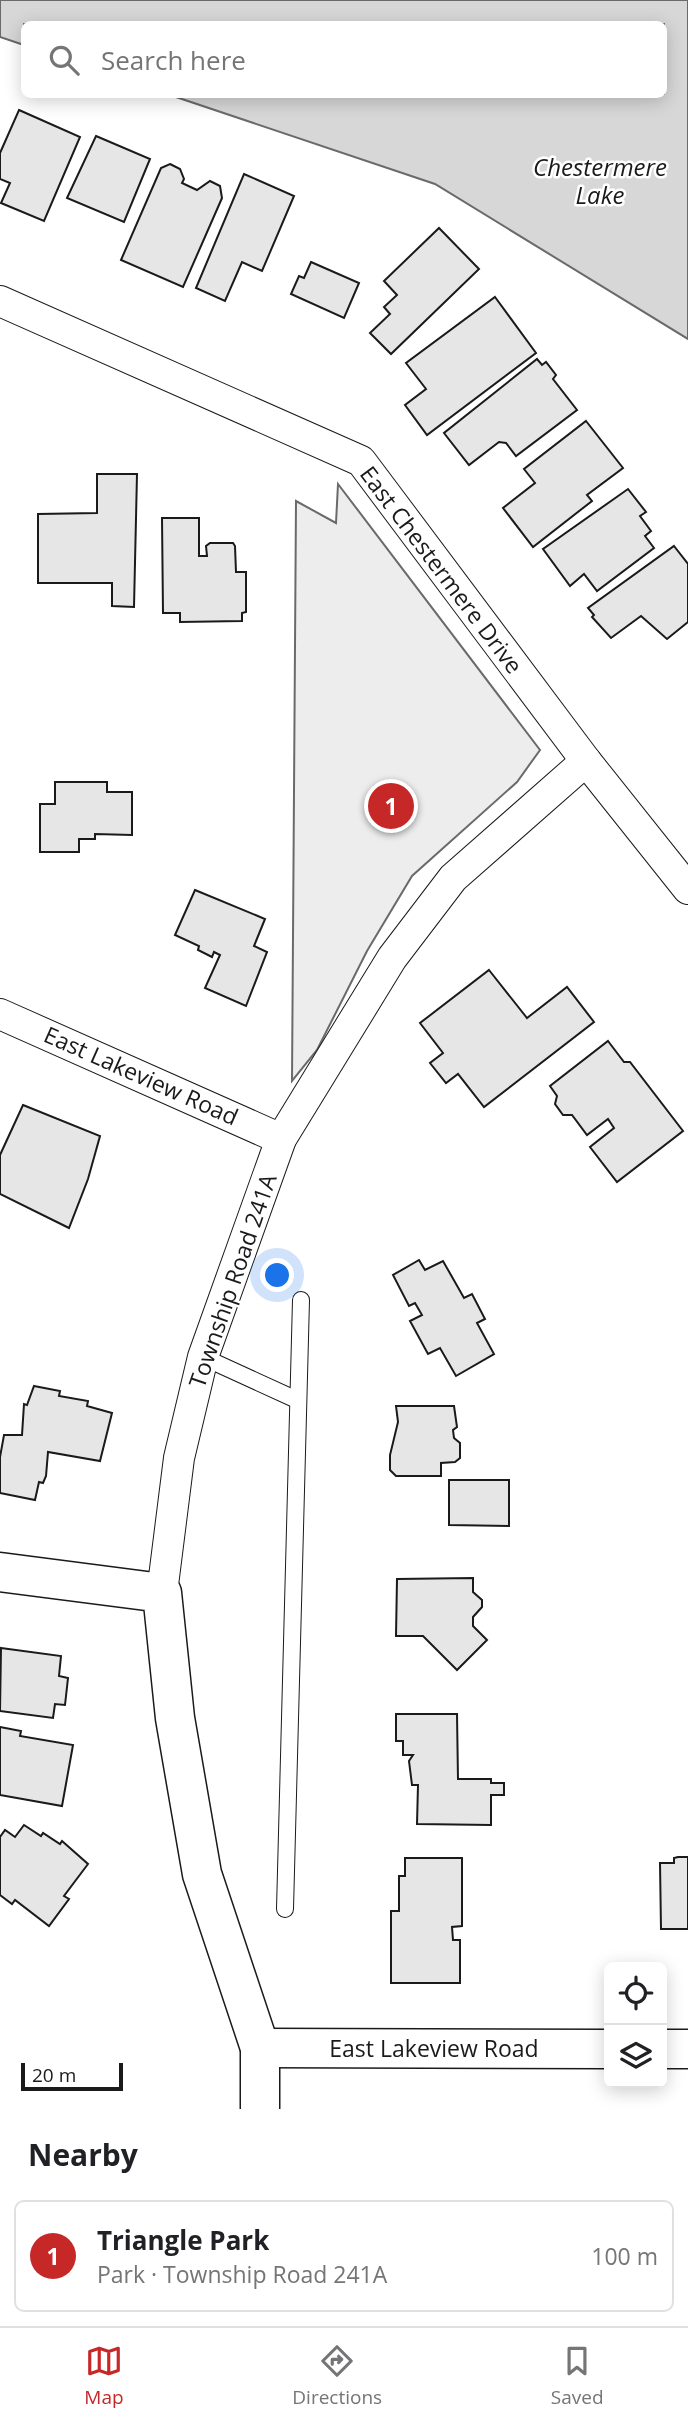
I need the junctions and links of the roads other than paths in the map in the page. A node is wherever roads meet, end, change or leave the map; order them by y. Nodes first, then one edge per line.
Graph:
1 (0, 301) edge
2 (586, 761) junction
3 (688, 889) edge
4 (0, 1014) edge
5 (281, 1139) junction
6 (300, 1300) dead end
7 (203, 1357) junction
8 (297, 1400) junction
9 (0, 1572) edge
10 (162, 1592) junction
11 (285, 1909) dead end
12 (260, 2048) junction
13 (604, 2049) edge
14 (667, 2049) edge
15 (688, 2049) edge
16 (260, 2109) edge

1 - 2 street, East Chestermere Drive
2 - 3 street, East Chestermere Drive
2 - 5 street, Township Road 241A
4 - 5 street, East Lakeview Road
5 - 7 street, Township Road 241A
6 - 8 lane
7 - 8 lane
7 - 10 street, Township Road 241A
8 - 11 lane
9 - 10 street
10 - 12 street, Township Road 241A
12 - 13 street, East Lakeview Road
12 - 16 street, Township Road 241A
14 - 15 street

